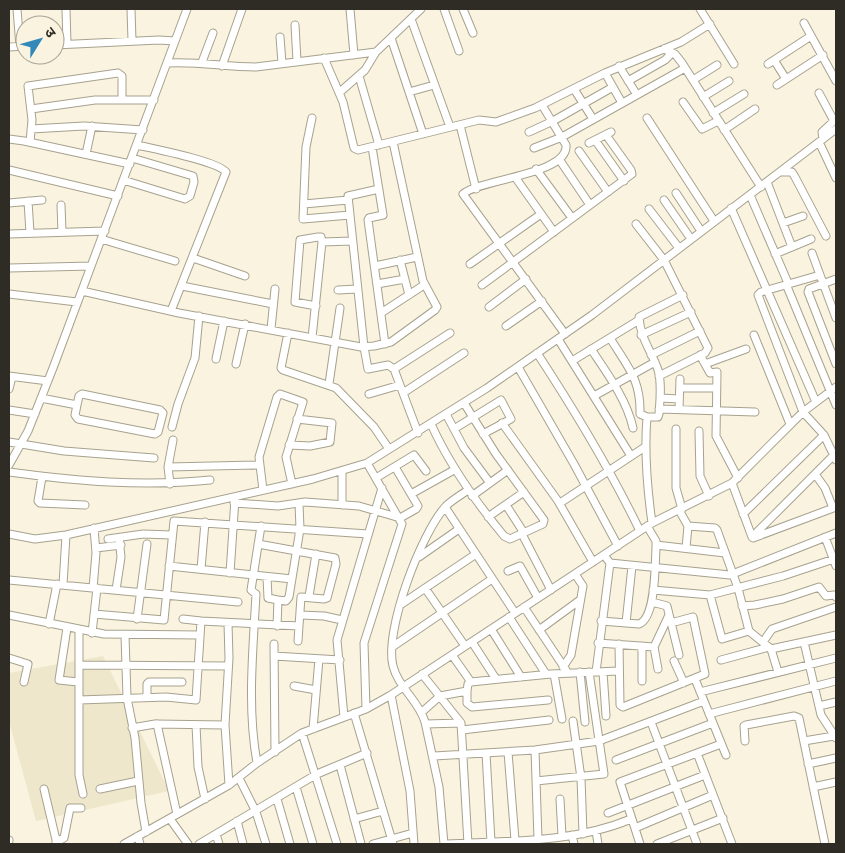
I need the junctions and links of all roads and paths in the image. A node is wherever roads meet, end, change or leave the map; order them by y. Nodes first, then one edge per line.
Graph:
1 (66, 9) edge
2 (131, 9) edge
3 (186, 9) edge
4 (242, 9) edge
5 (350, 9) edge
6 (421, 9) edge
7 (444, 9) edge
8 (463, 9) edge
9 (700, 9) edge
10 (411, 18) junction
11 (710, 24) junction
12 (804, 24) dead end
13 (295, 25) dead end
14 (213, 33) dead end
15 (473, 33) dead end
16 (811, 36) junction
17 (280, 37) dead end
18 (392, 38) junction
19 (132, 41) junction
20 (175, 41) junction
21 (67, 44) joint
22 (664, 49) junction
23 (458, 51) dead end
24 (376, 52) junction
25 (672, 53) junction
26 (354, 55) junction
27 (823, 55) junction
28 (324, 58) junction
29 (297, 61) junction
30 (202, 62) junction
31 (167, 63) junction
32 (282, 63) junction
33 (734, 64) dead end
34 (717, 65) dead end
35 (222, 66) junction
36 (619, 66) junction
37 (685, 68) junction
38 (605, 73) junction
39 (359, 76) junction
40 (786, 79) junction
41 (693, 80) junction
42 (836, 80) edge
43 (628, 81) junction
44 (729, 81) dead end
45 (434, 85) junction
46 (777, 85) dead end
47 (613, 87) junction
48 (574, 89) junction
49 (340, 92) junction
50 (409, 92) junction
51 (819, 93) dead end
52 (637, 94) junction
53 (744, 94) dead end
54 (703, 97) junction
55 (122, 99) junction
56 (154, 100) junction
57 (683, 102) dead end
58 (622, 103) junction
59 (583, 104) junction
60 (542, 105) junction
61 (31, 109) junction
62 (755, 109) dead end
63 (713, 113) junction
64 (312, 118) dead end
65 (647, 118) dead end
66 (593, 119) junction
67 (835, 120) edge
68 (718, 121) junction
69 (553, 122) junction
70 (460, 125) junction
71 (92, 126) junction
72 (450, 127) junction
73 (31, 129) junction
74 (836, 129) edge
75 (143, 130) junction
76 (724, 130) junction
77 (529, 132) dead end
78 (423, 134) junction
79 (562, 137) junction
80 (9, 139) edge
81 (821, 140) junction
82 (30, 142) junction
83 (393, 142) junction
84 (137, 145) junction
85 (375, 146) junction
86 (534, 148) dead end
87 (579, 151) dead end
88 (86, 154) junction
89 (559, 159) junction
90 (131, 161) junction
91 (9, 170) edge
92 (536, 170) junction
93 (780, 172) junction
94 (515, 178) junction
95 (836, 178) edge
96 (123, 180) junction
97 (624, 180) junction
98 (764, 184) junction
99 (379, 189) junction
100 (476, 189) junction
101 (608, 192) junction
102 (676, 193) dead end
103 (750, 194) junction
104 (118, 196) junction
105 (42, 200) dead end
106 (348, 200) junction
107 (664, 200) dead end
108 (28, 201) junction
109 (9, 203) edge
110 (304, 204) junction
111 (61, 205) dead end
112 (590, 205) junction
113 (731, 208) junction
114 (649, 209) dead end
115 (541, 214) junction
116 (350, 215) junction
117 (803, 216) dead end
118 (572, 218) junction
119 (714, 221) junction
120 (783, 223) junction
121 (636, 224) dead end
122 (104, 230) junction
123 (701, 231) junction
124 (62, 232) junction
125 (554, 232) junction
126 (30, 233) junction
127 (9, 234) edge
128 (826, 236) dead end
129 (101, 239) junction
130 (691, 239) junction
131 (811, 239) dead end
132 (352, 241) junction
133 (322, 242) junction
134 (499, 244) junction
135 (792, 247) junction
136 (679, 248) junction
137 (812, 253) dead end
138 (775, 254) junction
139 (417, 257) junction
140 (193, 258) junction
141 (400, 260) junction
142 (664, 260) junction
143 (175, 261) dead end
144 (513, 262) junction
145 (470, 264) dead end
146 (91, 266) junction
147 (375, 266) junction
148 (9, 268) edge
149 (820, 275) junction
150 (245, 276) dead end
151 (405, 279) junction
152 (526, 279) junction
153 (836, 279) edge
154 (787, 283) junction
155 (376, 284) junction
156 (824, 284) junction
157 (424, 285) junction
158 (482, 285) dead end
159 (182, 286) junction
160 (275, 289) dead end
161 (357, 289) junction
162 (338, 290) dead end
163 (768, 290) junction
164 (82, 291) junction
165 (9, 294) edge
166 (409, 295) junction
167 (683, 295) junction
168 (542, 301) junction
169 (78, 302) junction
170 (273, 304) junction
171 (316, 306) junction
172 (489, 307) dead end
173 (340, 308) dead end
174 (171, 312) junction
175 (691, 312) junction
176 (381, 313) junction
177 (200, 316) junction
178 (836, 318) edge
179 (639, 320) junction
180 (224, 321) junction
181 (245, 324) junction
182 (506, 326) dead end
183 (271, 329) junction
184 (700, 331) junction
185 (288, 333) junction
186 (450, 333) dead end
187 (565, 334) junction
188 (642, 335) junction
189 (754, 336) dead end
190 (312, 338) junction
191 (610, 338) junction
192 (558, 339) junction
193 (336, 342) junction
194 (385, 344) junction
195 (364, 347) junction
196 (592, 349) junction
197 (746, 349) dead end
198 (464, 353) dead end
199 (537, 353) junction
200 (700, 355) junction
201 (653, 358) junction
202 (216, 359) dead end
203 (572, 361) junction
204 (236, 364) dead end
205 (705, 364) junction
206 (836, 364) edge
207 (518, 366) junction
208 (394, 369) junction
209 (632, 373) junction
210 (10, 376) edge
211 (660, 376) junction
212 (680, 378) dead end
213 (48, 381) junction
214 (329, 384) junction
215 (614, 384) junction
216 (400, 385) junction
217 (680, 388) junction
218 (716, 388) junction
219 (833, 389) edge
220 (9, 390) edge
221 (403, 393) junction
222 (369, 394) dead end
223 (594, 396) junction
224 (41, 398) junction
225 (660, 398) junction
226 (679, 399) junction
227 (816, 402) junction
228 (464, 403) junction
229 (836, 404) edge
230 (77, 405) junction
231 (660, 409) junction
232 (679, 409) junction
233 (9, 410) edge
234 (716, 410) junction
235 (754, 412) dead end
236 (803, 412) junction
237 (35, 414) junction
238 (446, 414) junction
239 (473, 417) junction
240 (647, 417) junction
241 (297, 419) junction
242 (502, 423) junction
243 (431, 424) junction
244 (790, 424) junction
245 (172, 427) dead end
246 (633, 428) dead end
247 (454, 429) junction
248 (676, 429) dead end
249 (699, 431) dead end
250 (418, 433) junction
251 (483, 434) junction
252 (824, 435) junction
253 (173, 440) dead end
254 (9, 442) edge
255 (20, 444) junction
256 (289, 445) junction
257 (645, 446) junction
258 (389, 449) junction
259 (631, 456) junction
260 (835, 457) edge
261 (154, 458) dead end
262 (367, 463) junction
263 (9, 465) edge
264 (258, 465) junction
265 (168, 467) junction
266 (395, 467) junction
267 (454, 470) junction
268 (508, 470) junction
269 (610, 470) junction
270 (342, 471) junction
271 (426, 471) dead end
272 (9, 472) edge
273 (815, 474) junction
274 (42, 476) junction
275 (376, 478) junction
276 (210, 480) dead end
277 (735, 480) junction
278 (490, 482) junction
279 (170, 484) junction
280 (292, 484) junction
281 (586, 485) junction
282 (382, 488) junction
283 (263, 490) junction
284 (524, 492) junction
285 (470, 493) junction
286 (411, 494) junction
287 (709, 496) junction
288 (235, 499) junction
289 (299, 502) junction
290 (560, 503) junction
291 (342, 505) junction
292 (506, 505) junction
293 (85, 506) dead end
294 (445, 507) junction
295 (834, 507) edge
296 (375, 510) junction
297 (681, 510) junction
298 (743, 514) junction
299 (488, 517) junction
300 (400, 518) junction
301 (205, 522) junction
302 (233, 524) junction
303 (650, 525) junction
304 (261, 526) junction
305 (688, 526) junction
306 (94, 528) junction
307 (300, 529) junction
308 (459, 529) junction
309 (640, 531) junction
310 (523, 533) junction
311 (836, 533) edge
312 (9, 534) edge
313 (368, 534) junction
314 (66, 535) junction
315 (172, 535) junction
316 (752, 537) junction
317 (825, 537) junction
318 (108, 539) dead end
319 (120, 542) junction
320 (147, 544) dead end
321 (258, 544) junction
322 (656, 545) junction
323 (618, 546) junction
324 (96, 548) junction
325 (686, 548) junction
326 (297, 550) junction
327 (726, 553) junction
328 (316, 554) junction
329 (476, 554) junction
330 (604, 555) junction
331 (417, 558) junction
332 (593, 562) junction
333 (835, 562) edge
334 (610, 564) junction
335 (169, 566) junction
336 (632, 566) junction
337 (654, 568) junction
338 (201, 569) junction
339 (508, 571) dead end
340 (230, 573) junction
341 (575, 574) junction
342 (733, 574) junction
343 (253, 576) junction
344 (267, 577) junction
345 (292, 579) junction
346 (492, 579) junction
347 (9, 580) edge
348 (60, 585) junction
349 (95, 588) junction
350 (425, 588) junction
351 (738, 588) junction
352 (116, 590) junction
353 (551, 590) junction
354 (653, 590) junction
355 (140, 593) junction
356 (710, 595) junction
357 (166, 596) junction
358 (309, 596) junction
359 (836, 597) edge
360 (538, 598) junction
361 (278, 600) junction
362 (580, 600) junction
363 (238, 602) dead end
364 (652, 602) junction
365 (400, 605) junction
366 (742, 606) junction
367 (524, 607) junction
368 (836, 607) edge
369 (442, 613) junction
370 (94, 614) junction
371 (9, 615) edge
372 (300, 615) junction
373 (512, 615) junction
374 (138, 619) junction
375 (183, 619) dead end
376 (670, 619) junction
377 (342, 620) junction
378 (201, 621) junction
379 (602, 621) junction
380 (228, 623) junction
381 (626, 623) junction
382 (49, 624) junction
383 (255, 625) junction
384 (277, 626) junction
385 (299, 626) junction
386 (67, 628) junction
387 (491, 629) junction
388 (79, 630) junction
389 (539, 630) junction
390 (749, 631) junction
391 (92, 633) junction
392 (836, 634) edge
393 (125, 635) junction
394 (200, 636) junction
395 (298, 641) dead end
396 (804, 642) junction
397 (598, 643) junction
398 (274, 644) dead end
399 (468, 644) junction
400 (619, 644) junction
401 (642, 646) junction
402 (768, 646) junction
403 (392, 647) junction
404 (654, 647) junction
405 (452, 654) junction
406 (274, 656) junction
407 (9, 658) edge
408 (836, 658) edge
409 (319, 659) junction
410 (340, 660) junction
411 (722, 660) dead end
412 (126, 664) junction
413 (810, 664) junction
414 (78, 665) junction
415 (200, 665) junction
416 (228, 666) junction
417 (658, 669) dead end
418 (565, 670) junction
419 (618, 671) junction
420 (580, 672) junction
421 (596, 672) junction
422 (778, 672) junction
423 (422, 674) junction
424 (546, 674) junction
425 (554, 674) junction
426 (521, 677) junction
427 (496, 679) junction
428 (694, 679) junction
429 (836, 680) edge
430 (24, 682) dead end
431 (78, 682) junction
432 (182, 682) dead end
433 (471, 682) junction
434 (642, 682) dead end
435 (684, 683) junction
436 (294, 686) dead end
437 (404, 686) junction
438 (815, 686) junction
439 (316, 690) junction
440 (467, 691) junction
441 (700, 692) junction
442 (391, 695) junction
443 (440, 696) junction
444 (147, 697) junction
445 (127, 698) junction
446 (79, 700) junction
447 (548, 700) dead end
448 (704, 701) junction
449 (836, 702) edge
450 (819, 706) junction
451 (366, 709) junction
452 (422, 712) junction
453 (354, 713) junction
454 (709, 714) junction
455 (606, 716) dead end
456 (344, 717) junction
457 (562, 719) dead end
458 (549, 720) dead end
459 (573, 721) dead end
460 (585, 722) dead end
461 (652, 722) junction
462 (712, 723) junction
463 (157, 724) junction
464 (426, 724) junction
465 (196, 725) junction
466 (225, 725) junction
467 (461, 726) junction
468 (833, 726) edge
469 (132, 728) junction
470 (314, 728) junction
471 (302, 734) junction
472 (835, 737) edge
473 (599, 741) junction
474 (745, 741) dead end
475 (804, 741) junction
476 (659, 742) junction
477 (721, 744) junction
478 (576, 745) junction
479 (535, 750) junction
480 (275, 752) junction
481 (367, 752) junction
482 (508, 752) junction
483 (486, 753) junction
484 (697, 753) junction
485 (463, 754) junction
486 (726, 755) dead end
487 (434, 756) junction
488 (836, 758) edge
489 (616, 760) dead end
490 (257, 763) junction
491 (667, 764) junction
492 (808, 764) junction
493 (340, 765) junction
494 (317, 774) junction
495 (706, 775) junction
496 (239, 778) junction
497 (581, 778) junction
498 (138, 781) junction
499 (536, 781) junction
500 (836, 782) edge
501 (229, 786) junction
502 (813, 786) junction
503 (296, 787) junction
504 (675, 787) junction
505 (44, 789) dead end
506 (100, 789) dead end
507 (82, 794) dead end
508 (714, 795) junction
509 (206, 799) junction
510 (277, 799) junction
511 (560, 799) dead end
512 (626, 806) junction
513 (81, 808) dead end
514 (684, 809) junction
515 (383, 810) junction
516 (256, 812) junction
517 (608, 813) dead end
518 (177, 814) junction
519 (723, 818) junction
520 (170, 819) junction
521 (354, 819) junction
522 (631, 819) junction
523 (237, 821) junction
524 (634, 828) junction
525 (596, 831) junction
526 (692, 831) junction
527 (146, 832) junction
528 (413, 832) junction
529 (216, 834) junction
530 (583, 834) junction
531 (572, 835) junction
532 (138, 836) junction
533 (562, 836) junction
534 (538, 839) junction
535 (515, 840) junction
536 (550, 841) edge
537 (392, 842) edge
538 (528, 842) edge
539 (56, 843) edge
540 (486, 843) edge
541 (506, 843) edge
542 (124, 844) edge
543 (140, 844) edge
544 (188, 844) edge
545 (199, 844) edge
546 (219, 844) edge
547 (243, 844) edge
548 (266, 844) edge
549 (290, 844) edge
550 (313, 844) edge
551 (337, 844) edge
552 (361, 844) edge
553 (373, 844) edge
554 (414, 844) edge
555 (446, 844) edge
556 (453, 844) edge
557 (468, 844) edge
558 (574, 844) edge
559 (598, 844) edge
560 (640, 844) edge
561 (657, 844) edge
562 (697, 844) edge
563 (732, 844) edge
564 (825, 844) edge

1 - 21 street
2 - 19 street
3 - 20 street
4 - 35 street
5 - 26 street
6 - 10 street
7 - 23 street
8 - 15 street
9 - 11 street
10 - 18 street
10 - 45 street
11 - 22 street
11 - 33 street
12 - 16 street
13 - 29 street
14 - 30 street
16 - 27 street
16 - 40 street
17 - 32 street
18 - 24 street
18 - 50 street
19 - 20 street
19 - 21 street
20 - 31 street
22 - 25 street
22 - 36 street
24 - 26 street
24 - 39 street
25 - 37 street
25 - 43 street
26 - 28 street
27 - 40 street
27 - 42 street
28 - 29 street
28 - 49 street
29 - 32 street
30 - 31 street
30 - 35 street
31 - 56 street
32 - 35 street
34 - 41 street
36 - 38 street
36 - 43 street
37 - 41 street
37 - 52 street
38 - 47 street
38 - 48 street
39 - 49 street
39 - 85 street
40 - 46 street
41 - 54 street
43 - 52 street
44 - 54 street
45 - 50 street
45 - 72 street
47 - 58 street
47 - 59 street
48 - 59 street
48 - 60 street
49 - 85 street
50 - 78 street
51 - 67 street
52 - 58 street
53 - 63 street
54 - 63 street
55 - 56 street
55 - 61 street
55 - 61 street
56 - 75 street
57 - 68 street
58 - 66 street
59 - 66 street
59 - 69 street
60 - 69 street
60 - 70 street
61 - 73 street
62 - 76 street
63 - 68 street
64 - 110 street
65 - 119 street
66 - 79 street
67 - 81 street
68 - 76 street
69 - 77 street
69 - 79 street
70 - 72 street
70 - 100 street
71 - 73 street
71 - 75 street
71 - 88 street
72 - 78 street
73 - 82 street
74 - 81 street
75 - 84 street
76 - 98 street
78 - 83 street
79 - 86 street
79 - 89 street
80 - 82 street
81 - 93 street
81 - 95 street
82 - 88 street
83 - 85 street
83 - 139 street
84 - 90 street
84 - 140 street
85 - 99 street
87 - 101 street
88 - 90 street
89 - 92 street
89 - 112 street
90 - 96 street
90 - 96 street
91 - 104 street
92 - 94 street
92 - 118 street
93 - 98 street
93 - 128 street
94 - 100 street
94 - 115 street
96 - 104 street
97 - 97 street
97 - 101 street
98 - 103 street
98 - 120 street
99 - 106 street
99 - 147 street
100 - 134 street
101 - 112 street
102 - 123 street
103 - 113 street
103 - 138 street
104 - 122 street
105 - 108 street
106 - 110 street
106 - 116 street
107 - 130 street
108 - 109 street
108 - 126 street
110 - 116 street
111 - 124 street
112 - 118 street
113 - 119 street
113 - 163 street
114 - 136 street
115 - 125 street
115 - 134 street
116 - 132 street
117 - 120 street
118 - 125 street
119 - 123 street
120 - 135 street
121 - 142 street
122 - 124 street
122 - 129 street
123 - 130 street
124 - 126 street
125 - 144 street
126 - 127 street
129 - 143 street
129 - 146 street
130 - 136 street
131 - 135 street
132 - 133 street
132 - 161 street
133 - 171 street
133 - 171 street
134 - 144 street
134 - 145 street
135 - 138 street
136 - 142 street
137 - 149 street
138 - 154 street
139 - 141 street
139 - 157 street
140 - 150 street
140 - 159 street
141 - 147 street
141 - 151 street
142 - 167 street
142 - 187 street
144 - 152 street
144 - 158 street
146 - 148 street
146 - 164 street
147 - 155 street
149 - 154 street
149 - 156 street
151 - 155 street
151 - 166 street
152 - 168 street
152 - 172 street
153 - 156 street
154 - 163 street
154 - 219 street
155 - 176 street
156 - 178 street
156 - 206 street
157 - 166 street
157 - 194 street
159 - 170 street
159 - 174 street
160 - 170 street
161 - 162 street
161 - 195 street
163 - 227 street
163 - 236 street
164 - 169 street
164 - 174 street
165 - 169 street
166 - 176 street
167 - 175 street
167 - 179 street
168 - 182 street
168 - 187 street
169 - 213 street
170 - 183 street
171 - 190 street
173 - 193 street
174 - 177 street
175 - 184 street
175 - 188 street
176 - 194 street
177 - 180 street
177 - 245 street
179 - 188 street
179 - 191 street
180 - 181 street
180 - 202 street
181 - 183 street
181 - 204 street
183 - 185 street
184 - 200 street
184 - 201 street
185 - 190 street
185 - 214 street
186 - 208 street
187 - 192 street
188 - 201 street
189 - 244 street
190 - 193 street
191 - 196 street
191 - 209 street
192 - 199 street
192 - 203 street
193 - 195 street
193 - 214 street
194 - 195 street
195 - 208 street
196 - 203 street
196 - 215 street
197 - 205 street
198 - 221 street
199 - 207 street
199 - 269 street
200 - 205 street
200 - 211 street
201 - 209 street
201 - 211 street
203 - 223 street
205 - 218 street
207 - 228 street
207 - 281 street
208 - 216 street
209 - 215 street
209 - 240 street
210 - 213 street
210 - 220 street
211 - 225 street
212 - 217 street
213 - 224 street
214 - 258 street
215 - 223 street
215 - 246 street
216 - 221 street
216 - 222 street
217 - 218 street
217 - 226 street
218 - 234 street
219 - 227 street
219 - 229 street
221 - 250 street
223 - 259 street
224 - 230 street
224 - 237 street
225 - 226 street
225 - 231 street
226 - 232 street
227 - 236 street
228 - 238 street
228 - 239 street
230 - 230 street
231 - 232 street
231 - 240 street
232 - 234 street
233 - 237 street
234 - 235 street
234 - 277 street
236 - 244 street
236 - 252 street
237 - 255 street
238 - 243 street
238 - 247 street
239 - 242 street
239 - 247 street
239 - 251 street
240 - 257 street
241 - 256 street
241 - 256 street
241 - 264 street
242 - 251 street
242 - 290 street
243 - 250 street
243 - 267 street
244 - 277 street
247 - 278 street
248 - 297 street
249 - 287 street
250 - 258 street
251 - 268 street
252 - 260 street
252 - 298 street
253 - 265 street
254 - 255 street
255 - 261 street
255 - 263 street
256 - 280 street
257 - 259 street
257 - 303 street
258 - 262 street
259 - 269 street
260 - 273 street
262 - 270 street
262 - 275 street
264 - 265 street
264 - 283 street
265 - 279 street
266 - 271 street
266 - 275 street
266 - 286 street
267 - 285 street
267 - 286 street
268 - 278 street
268 - 284 street
269 - 281 street
269 - 309 street
270 - 280 street
270 - 291 street
272 - 274 street
273 - 295 street
273 - 316 street
274 - 279 street
274 - 293 street
275 - 282 street
276 - 279 street
277 - 287 street
277 - 298 street
278 - 285 street
280 - 283 street
281 - 290 street
281 - 323 street
282 - 296 street
282 - 300 street
283 - 288 street
284 - 292 street
284 - 310 street
285 - 294 street
285 - 299 street
286 - 300 street
287 - 297 street
288 - 289 street
288 - 302 street
288 - 306 street
289 - 291 street
289 - 307 street
290 - 332 street
291 - 296 street
292 - 299 street
292 - 310 street
294 - 308 street
294 - 331 street
295 - 316 street
296 - 300 street
296 - 313 street
297 - 303 street
297 - 305 street
298 - 316 street
299 - 310 street
300 - 451 street
301 - 302 street
301 - 315 street
301 - 338 street
302 - 304 street
302 - 340 street
303 - 309 street
303 - 322 street
304 - 307 street
304 - 321 street
305 - 325 street
305 - 327 street
306 - 314 street
306 - 324 street
307 - 313 street
307 - 326 street
308 - 329 street
308 - 331 street
309 - 323 street
310 - 353 street
311 - 317 street
312 - 314 street
313 - 377 street
314 - 348 street
315 - 319 street
315 - 335 street
317 - 333 street
317 - 342 street
318 - 319 street
319 - 324 street
319 - 352 street
320 - 355 street
321 - 326 street
321 - 343 street
322 - 325 street
322 - 337 street
323 - 330 street
324 - 349 street
325 - 327 street
326 - 328 street
326 - 345 street
327 - 342 street
328 - 358 street
328 - 358 street
329 - 346 street
329 - 350 street
330 - 332 street
330 - 334 street
331 - 365 street
332 - 341 street
333 - 351 street
334 - 336 street
334 - 379 street
335 - 338 street
335 - 357 street
336 - 337 street
336 - 381 street
337 - 342 street
337 - 354 street
338 - 340 street
339 - 360 street
340 - 343 street
341 - 353 street
341 - 362 street
342 - 351 street
343 - 344 street
343 - 383 street
344 - 345 street
344 - 361 street
345 - 361 street
346 - 369 street
346 - 373 street
347 - 348 street
348 - 349 street
348 - 382 street
349 - 352 street
349 - 370 street
350 - 365 street
350 - 369 street
351 - 356 street
351 - 366 street
352 - 355 street
353 - 360 street
354 - 356 street
354 - 364 street
355 - 357 street
355 - 374 street
356 - 390 street
357 - 363 street
357 - 374 street
358 - 372 street
359 - 366 street
360 - 367 street
361 - 384 street
362 - 389 street
362 - 418 street
364 - 376 street
364 - 381 street
365 - 403 street
366 - 390 street
367 - 373 street
367 - 389 street
368 - 402 street
369 - 399 street
369 - 403 street
370 - 374 street
370 - 391 street
371 - 382 street
372 - 377 street
372 - 385 street
373 - 387 street
373 - 424 street
375 - 378 street
376 - 404 street
376 - 428 street
376 - 435 street
377 - 410 street
378 - 380 street
378 - 394 street
379 - 381 street
379 - 397 street
380 - 383 street
380 - 416 street
382 - 386 street
383 - 384 street
383 - 490 street
384 - 385 street
385 - 395 street
386 - 388 street
386 - 431 street
387 - 399 street
387 - 426 street
388 - 391 street
388 - 414 street
389 - 418 street
390 - 402 street
391 - 393 street
392 - 396 street
393 - 394 street
393 - 412 street
394 - 415 street
396 - 402 street
396 - 413 street
397 - 400 street
397 - 421 street
398 - 406 street
399 - 405 street
399 - 427 street
400 - 401 street
400 - 419 street
401 - 404 street
401 - 434 street
402 - 411 street
402 - 422 street
403 - 437 street
404 - 417 street
405 - 423 street
405 - 433 street
406 - 409 street
406 - 480 street
407 - 430 street
408 - 413 street
409 - 410 street
409 - 439 street
410 - 456 street
412 - 414 street
412 - 415 street
412 - 445 street
413 - 422 street
413 - 438 street
414 - 431 street
415 - 416 street
415 - 444 street
416 - 466 street
418 - 420 street
418 - 425 street
419 - 421 street
419 - 435 street
420 - 421 street
420 - 460 street
421 - 455 street
421 - 473 street
422 - 441 street
423 - 437 street
423 - 443 street
424 - 425 street
424 - 426 street
425 - 457 street
426 - 427 street
427 - 433 street
428 - 435 street
428 - 441 street
429 - 438 street
431 - 446 street
432 - 444 street
433 - 440 street
436 - 439 street
437 - 442 street
437 - 452 street
438 - 450 street
438 - 454 street
439 - 470 street
440 - 443 street
440 - 447 street
441 - 448 street
442 - 451 street
442 - 528 street
443 - 452 street
443 - 467 street
444 - 445 street
445 - 446 street
445 - 469 street
446 - 507 street
448 - 454 street
448 - 461 street
449 - 450 street
450 - 468 street
451 - 453 street
452 - 464 street
453 - 456 street
453 - 481 street
454 - 462 street
456 - 470 street
458 - 467 street
459 - 478 street
461 - 473 street
461 - 476 street
462 - 476 street
462 - 477 street
463 - 465 street
463 - 469 street
463 - 518 street
464 - 467 street
464 - 487 street
465 - 466 street
465 - 509 street
466 - 501 street
467 - 485 street
468 - 472 street
469 - 498 street
470 - 471 street
471 - 480 street
471 - 494 street
472 - 475 street
473 - 478 street
473 - 497 street
474 - 475 street
475 - 492 street
476 - 489 street
476 - 491 street
477 - 484 street
477 - 486 street
478 - 479 street
478 - 497 street
479 - 482 street
479 - 499 street
480 - 490 street
481 - 493 street
481 - 515 street
482 - 483 street
482 - 535 street
483 - 485 street
483 - 540 street
484 - 491 street
484 - 495 street
485 - 487 street
485 - 557 street
487 - 555 street
488 - 492 street
490 - 496 street
491 - 504 street
491 - 512 street
492 - 502 street
493 - 494 street
493 - 521 street
494 - 503 street
494 - 551 street
495 - 504 street
495 - 508 street
496 - 501 street
496 - 516 street
497 - 499 street
497 - 530 street
498 - 506 street
498 - 527 street
499 - 534 street
500 - 502 street
501 - 509 street
502 - 564 street
503 - 510 street
503 - 550 street
504 - 512 street
504 - 514 street
505 - 539 street
508 - 514 street
508 - 519 street
509 - 518 street
510 - 516 street
510 - 549 street
511 - 533 street
512 - 517 street
512 - 522 street
513 - 539 street
514 - 524 street
514 - 526 street
515 - 521 street
515 - 537 street
516 - 523 street
516 - 548 street
518 - 520 street
519 - 526 street
519 - 563 street
520 - 527 street
520 - 544 street
521 - 552 street
522 - 524 street
522 - 525 street
523 - 529 street
523 - 547 street
524 - 560 street
525 - 530 street
525 - 559 street
526 - 561 street
526 - 562 street
527 - 532 street
528 - 537 street
528 - 554 street
529 - 545 street
529 - 546 street
530 - 531 street
531 - 533 street
531 - 558 street
532 - 542 street
532 - 543 street
533 - 536 street
534 - 536 street
534 - 538 street
535 - 538 street
535 - 541 street
537 - 553 street
540 - 541 street
540 - 557 street
555 - 556 street
556 - 557 street

